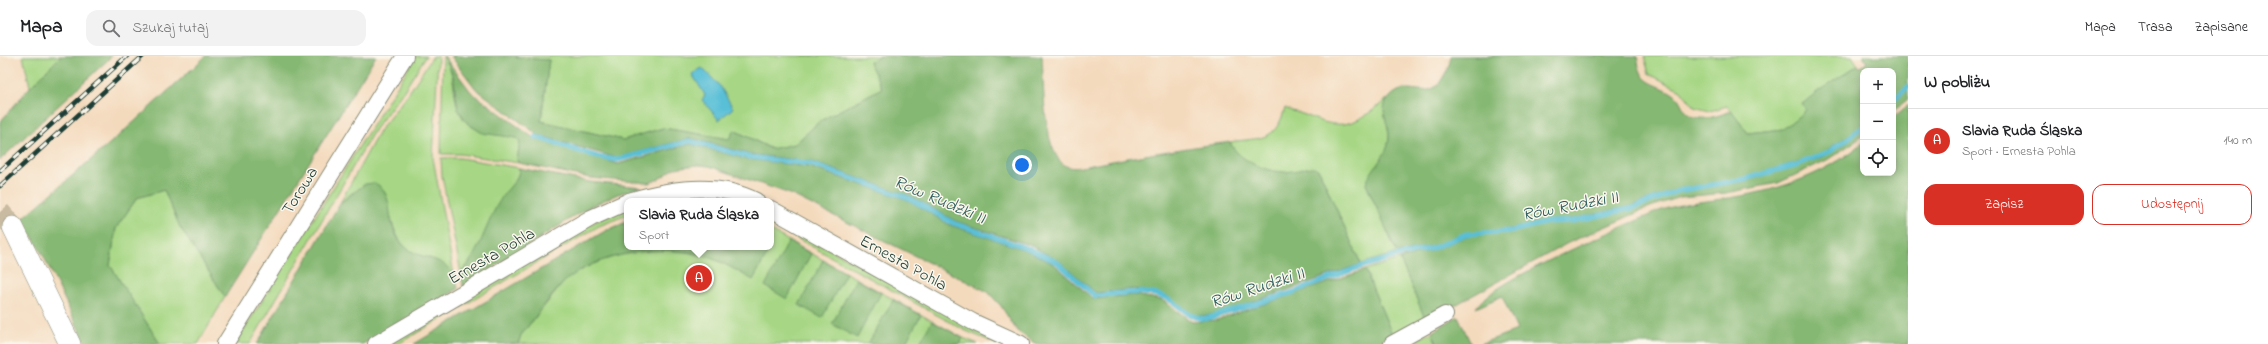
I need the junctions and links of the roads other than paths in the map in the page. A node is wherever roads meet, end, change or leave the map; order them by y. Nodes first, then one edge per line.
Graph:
1 (405, 56) edge
2 (641, 198) edge
3 (746, 198) edge
4 (624, 203) edge
5 (774, 211) edge
6 (13, 227) tunnel mouth
7 (1445, 315) dead end
8 (70, 344) edge
9 (225, 344) edge
10 (376, 344) edge
11 (1021, 344) edge
12 (1392, 344) edge

1 - 9 street, Torowa
2 - 3 street, Ernesta Pohla
4 - 10 street, Ernesta Pohla
5 - 11 street, Ernesta Pohla
6 - 8 street
7 - 12 street

